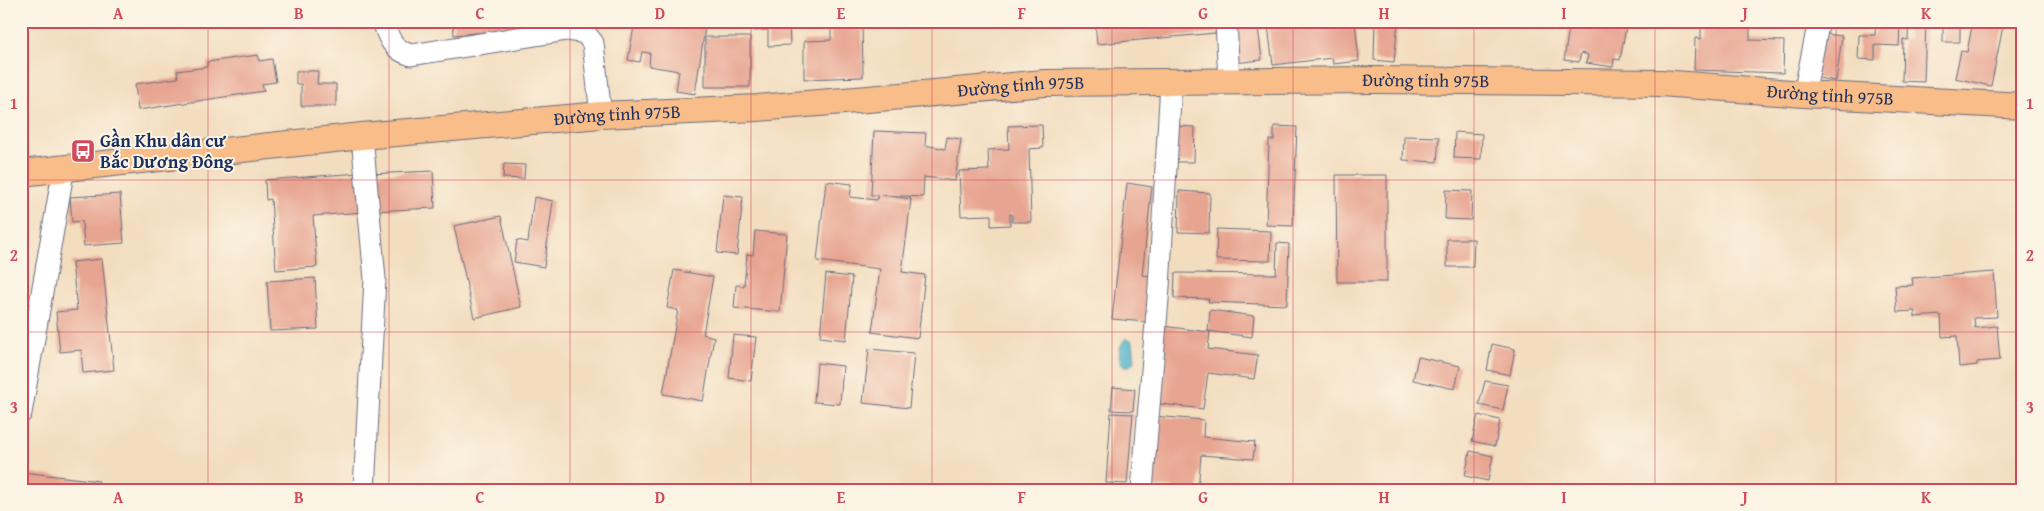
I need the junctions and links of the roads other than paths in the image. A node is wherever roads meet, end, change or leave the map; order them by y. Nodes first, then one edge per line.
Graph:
1 (382, 21) edge
2 (1226, 21) edge
3 (1819, 21) edge
4 (1229, 81) junction
5 (1171, 83) junction
6 (1804, 94) junction
7 (2023, 106) edge
8 (601, 115) junction
9 (362, 136) junction
10 (64, 167) junction
11 (21, 173) edge
12 (21, 413) edge
13 (364, 490) edge
14 (1142, 490) edge

1 - 8 street
2 - 4 street
3 - 6 street
4 - 5 main road, Đường tỉnh 975B
4 - 6 main road, Đường tỉnh 975B
5 - 8 main road, Đường tỉnh 975B
5 - 14 street
6 - 7 main road, Đường tỉnh 975B
8 - 9 main road, Đường tỉnh 975B
9 - 10 main road, Đường tỉnh 975B
9 - 13 street
10 - 11 main road, Đường tỉnh 975B
10 - 12 street

